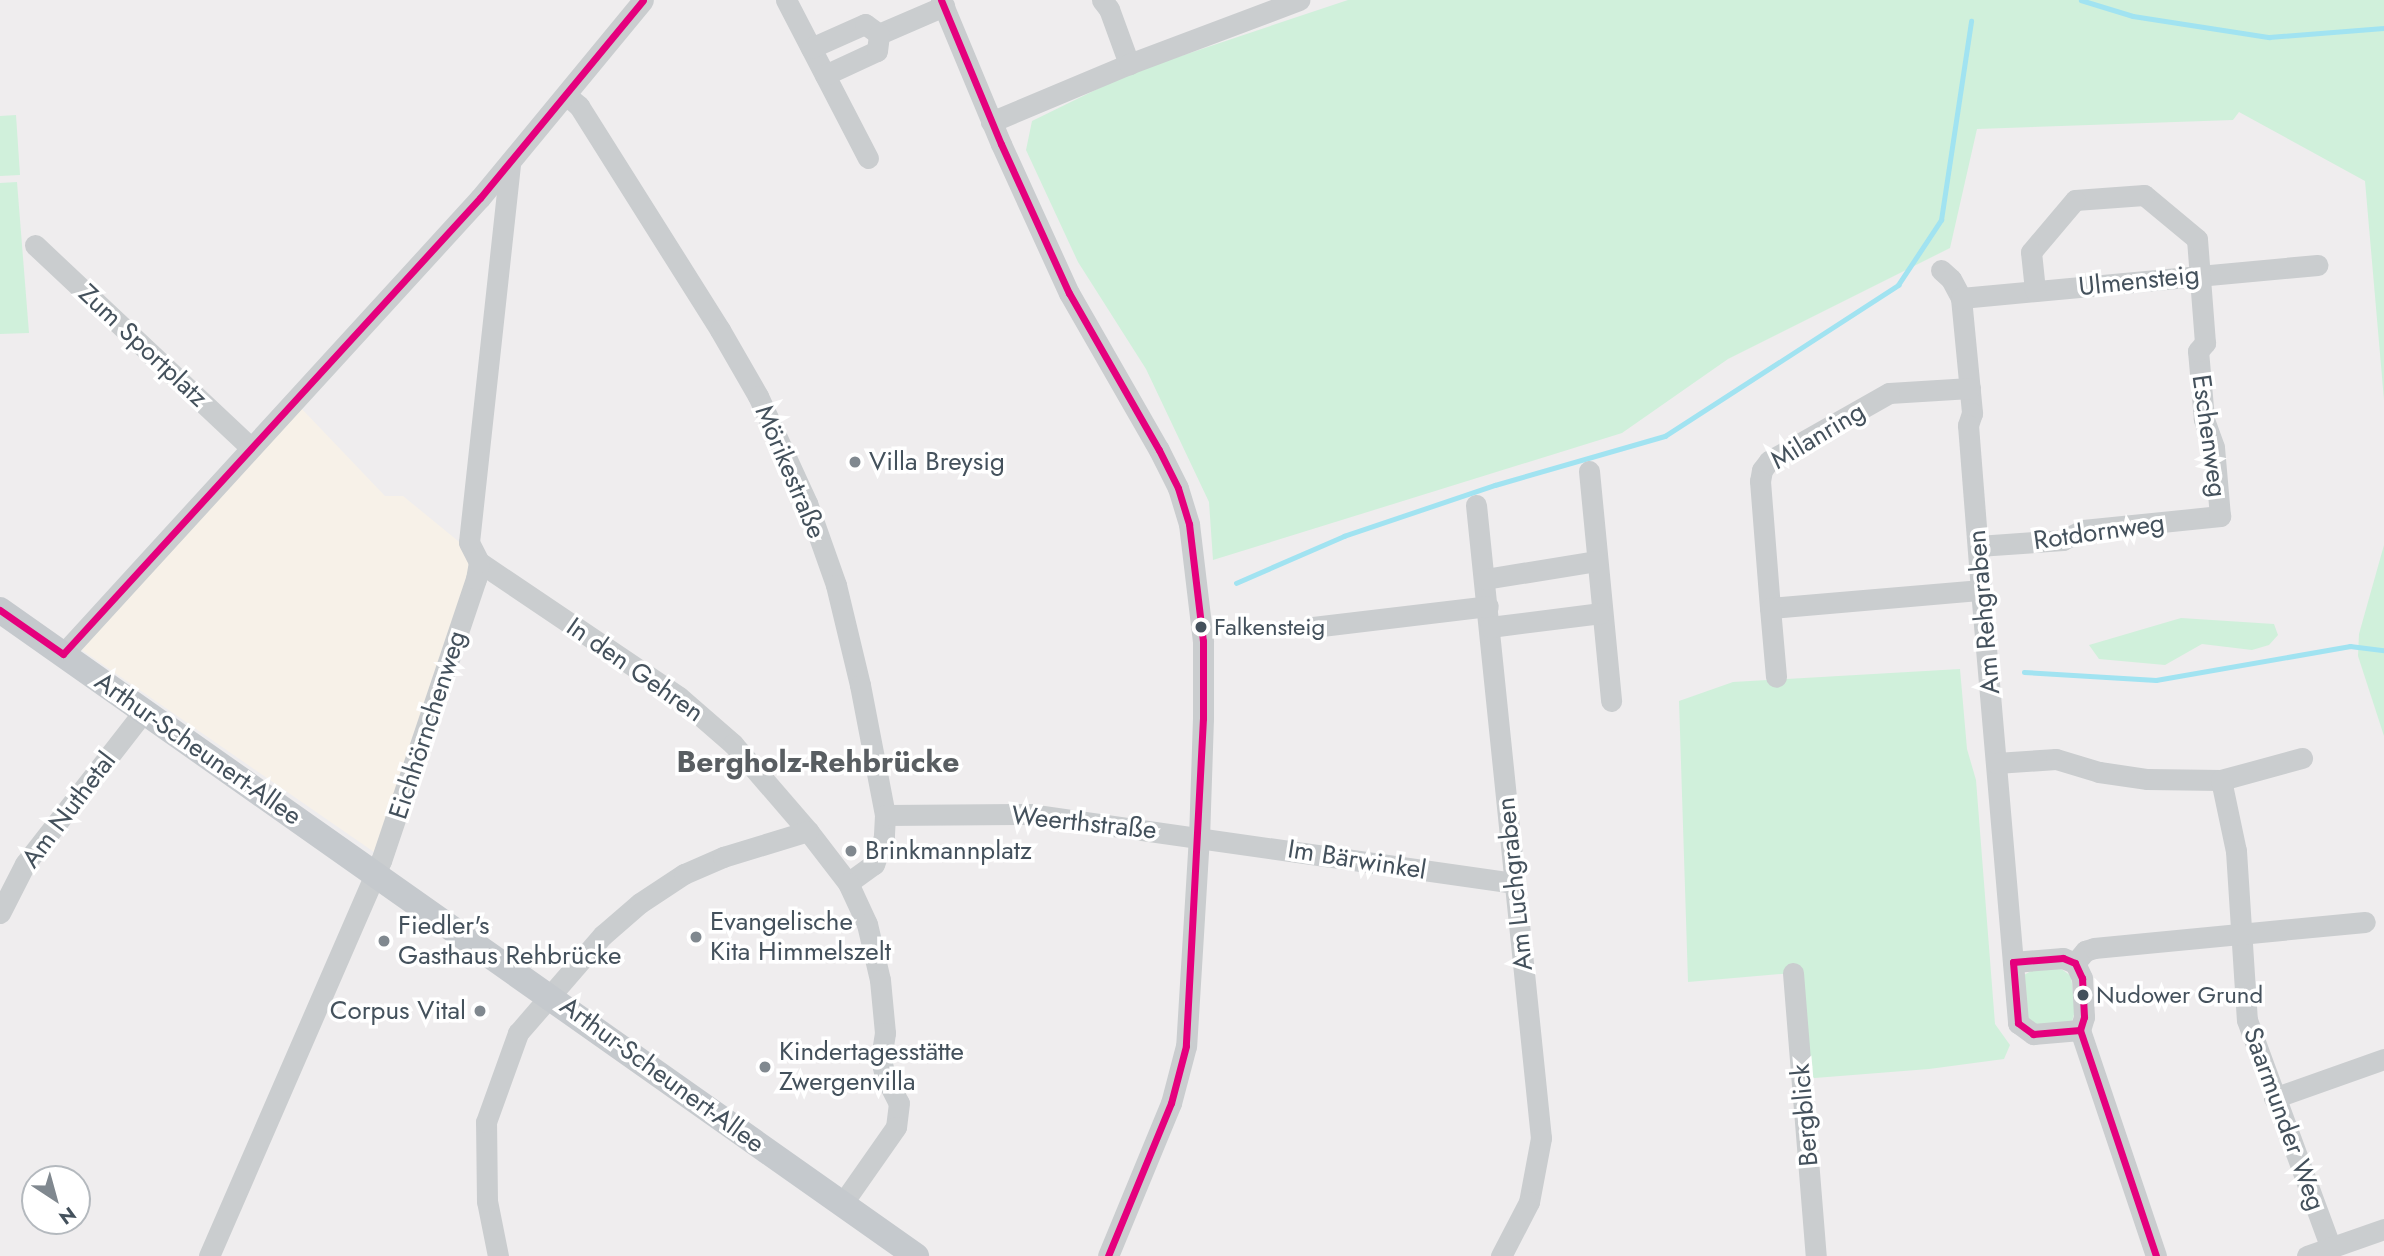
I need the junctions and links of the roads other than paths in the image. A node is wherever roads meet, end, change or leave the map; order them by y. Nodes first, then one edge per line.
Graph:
1 (643, 0) edge
2 (786, 0) edge
3 (1102, 0) edge
4 (1299, 0) edge
5 (942, 3) edge
6 (880, 34) junction
7 (811, 48) junction
8 (1129, 64) junction
9 (825, 75) junction
10 (566, 95) junction
11 (991, 122) junction
12 (869, 158) dead end
13 (510, 162) junction
14 (35, 245) dead end
15 (2317, 265) dead end
16 (1941, 270) dead end
17 (2201, 275) junction
18 (2035, 291) junction
19 (1961, 298) junction
20 (1970, 388) junction
21 (251, 448) junction
22 (1589, 471) dead end
23 (1476, 505) dead end
24 (2220, 516) joint
25 (1978, 547) junction
26 (1596, 561) junction
27 (479, 562) junction
28 (1485, 579) junction
29 (1981, 590) junction
30 (1770, 608) junction
31 (0, 610) edge
32 (1601, 613) junction
33 (1489, 616) junction
34 (1313, 628) dead end
35 (63, 654) junction
36 (1776, 677) dead end
37 (1611, 701) dead end
38 (144, 711) junction
39 (2302, 758) dead end
40 (1996, 763) junction
41 (2221, 780) junction
42 (885, 815) junction
43 (808, 831) junction
44 (1199, 836) junction
45 (375, 875) junction
46 (848, 883) junction
47 (1515, 883) junction
48 (0, 913) edge
49 (2365, 922) dead end
50 (2241, 932) junction
51 (2013, 962) junction
52 (2075, 963) junction
53 (1793, 973) dead end
54 (549, 995) junction
55 (2080, 1030) junction
56 (2384, 1059) edge
57 (2274, 1098) junction
58 (842, 1204) junction
59 (2384, 1229) edge
60 (2331, 1248) junction
61 (209, 1256) edge
62 (498, 1256) edge
63 (916, 1256) edge
64 (1108, 1256) edge
65 (1501, 1256) edge
66 (1816, 1256) edge
67 (2156, 1256) edge
68 (2307, 1256) edge

1 - 10 street
2 - 7 street
3 - 8 street
4 - 8 street
5 - 6 street
5 - 11 street
6 - 7 street
6 - 9 street
7 - 9 street
8 - 11 street
9 - 12 street
10 - 13 street
10 - 42 street, Mörikestraße
11 - 44 street
13 - 21 street
13 - 27 street
14 - 21 street, Zum Sportplatz
15 - 17 street, Ulmensteig
16 - 19 street, Am Rehgraben
17 - 18 street, Ulmensteig
17 - 18 street, Eschenweg
17 - 24 street, Eschenweg
18 - 19 street, Ulmensteig
19 - 20 street, Am Rehgraben
20 - 25 street, Am Rehgraben
20 - 30 street, Milanring
21 - 35 street
22 - 26 street
23 - 28 street, Am Luchgraben
24 - 25 street, Rotdornweg
25 - 29 street, Am Rehgraben
26 - 28 street
26 - 32 street
27 - 43 street, In den Gehren
27 - 45 street, Eichhörnchenweg
28 - 33 street, Am Luchgraben
29 - 30 street
29 - 40 street, Am Rehgraben
30 - 36 street, Milanring
31 - 35 main road, Arthur-Scheunert-Allee
32 - 33 street
32 - 37 street
33 - 34 street
33 - 47 street, Am Luchgraben
35 - 38 main road, Arthur-Scheunert-Allee
38 - 45 main road, Arthur-Scheunert-Allee
38 - 48 street, Am Nuthetal
39 - 41 street
40 - 41 street
40 - 51 street, Am Rehgraben
41 - 50 street, Saarmunder Weg
42 - 44 street, Weerthstraße
42 - 46 street, Mörikestraße
43 - 46 street, In den Gehren
43 - 54 street
44 - 47 street, Im Bärwinkel
44 - 64 street
45 - 54 main road, Arthur-Scheunert-Allee
45 - 61 street, Eichhörnchenweg
46 - 58 street, In den Gehren
47 - 65 street, Am Luchgraben
49 - 50 street
50 - 52 street
50 - 57 street, Saarmunder Weg
51 - 52 street
51 - 55 street, Am Rehgraben
52 - 55 street
53 - 66 street, Bergblick
54 - 58 main road, Arthur-Scheunert-Allee
54 - 62 street
55 - 67 street
56 - 57 street
57 - 60 street, Saarmunder Weg
58 - 63 main road, Arthur-Scheunert-Allee
59 - 60 street
60 - 68 street

